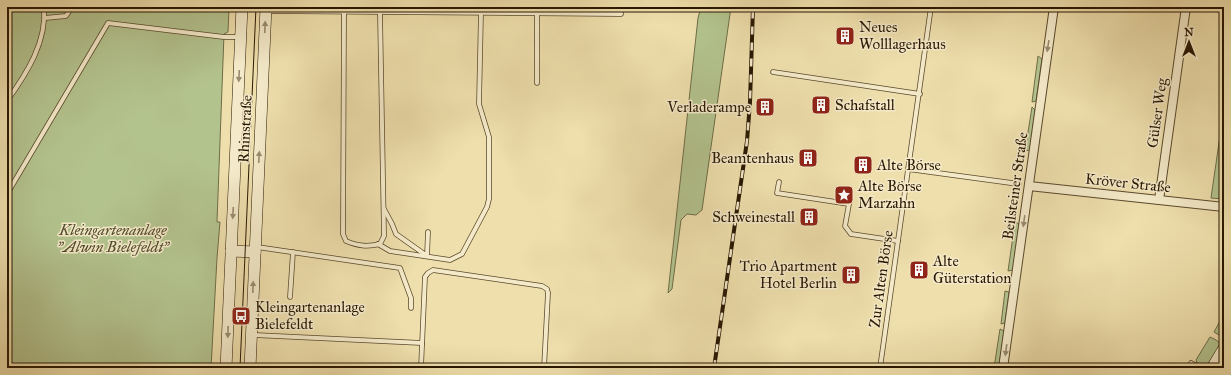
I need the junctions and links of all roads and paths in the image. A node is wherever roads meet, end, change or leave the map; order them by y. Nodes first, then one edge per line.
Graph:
1 (44, 7) edge
2 (72, 7) edge
3 (242, 7) edge
4 (350, 7) edge
5 (462, 7) edge
6 (620, 7) edge
7 (931, 7) edge
8 (1054, 7) edge
9 (1186, 7) edge
10 (266, 9) edge
11 (344, 12) junction
12 (350, 12) junction
13 (380, 12) junction
14 (462, 12) junction
15 (481, 12) junction
16 (537, 13) junction
17 (45, 18) junction
18 (240, 37) junction
19 (773, 72) dead end
20 (537, 83) dead end
21 (920, 94) junction
22 (7, 101) edge
23 (908, 169) junction
24 (779, 182) dead end
25 (1018, 184) dead end
26 (1029, 186) junction
27 (7, 194) edge
28 (1159, 200) junction
29 (1224, 207) edge
30 (384, 209) junction
31 (428, 232) dead end
32 (898, 241) junction
33 (378, 244) junction
34 (255, 249) junction
35 (231, 251) junction
36 (292, 252) junction
37 (427, 256) junction
38 (290, 297) dead end
39 (411, 308) dead end
40 (251, 335) junction
41 (422, 344) junction
42 (1224, 348) edge
43 (1191, 363) dead end
44 (226, 368) edge
45 (250, 368) edge
46 (421, 368) edge
47 (544, 368) edge
48 (880, 368) edge
49 (1003, 368) edge
50 (1200, 368) edge
51 (1212, 368) edge

1 - 17 lane
2 - 17 lane
3 - 18 main road, Rhinstraße
4 - 12 lane
5 - 14 lane
6 - 16 lane
7 - 21 lane, Zur Alten Börse
8 -> 26 street, Beilsteiner Straße
9 - 28 street, Gülser Weg
10 - 11 lane
34 -> 10 main road, Rhinstraße
11 - 12 lane
11 - 33 lane
12 - 13 lane
13 - 14 lane
13 - 30 lane
14 - 15 lane
15 - 16 lane
15 - 37 lane
16 - 20 lane
17 - 22 lane
18 - 27 lane
18 -> 35 main road, Rhinstraße
19 - 21 lane
21 - 23 lane, Zur Alten Börse
23 - 25 lane
23 - 32 lane, Zur Alten Börse
24 - 32 lane
26 - 28 street, Kröver Straße
26 -> 49 street, Beilsteiner Straße
28 - 29 street, Kröver Straße
30 - 33 lane
30 - 37 lane
31 - 37 lane
32 - 48 lane, Zur Alten Börse
33 - 37 lane
34 - 35 main road
34 - 36 lane
40 -> 34 main road, Rhinstraße
35 -> 44 main road, Rhinstraße
36 - 38 lane
36 - 39 lane
40 - 41 lane
40 - 45 main road, Rhinstraße
41 - 46 lane
41 - 47 lane
42 - 51 main road
43 - 50 lane

